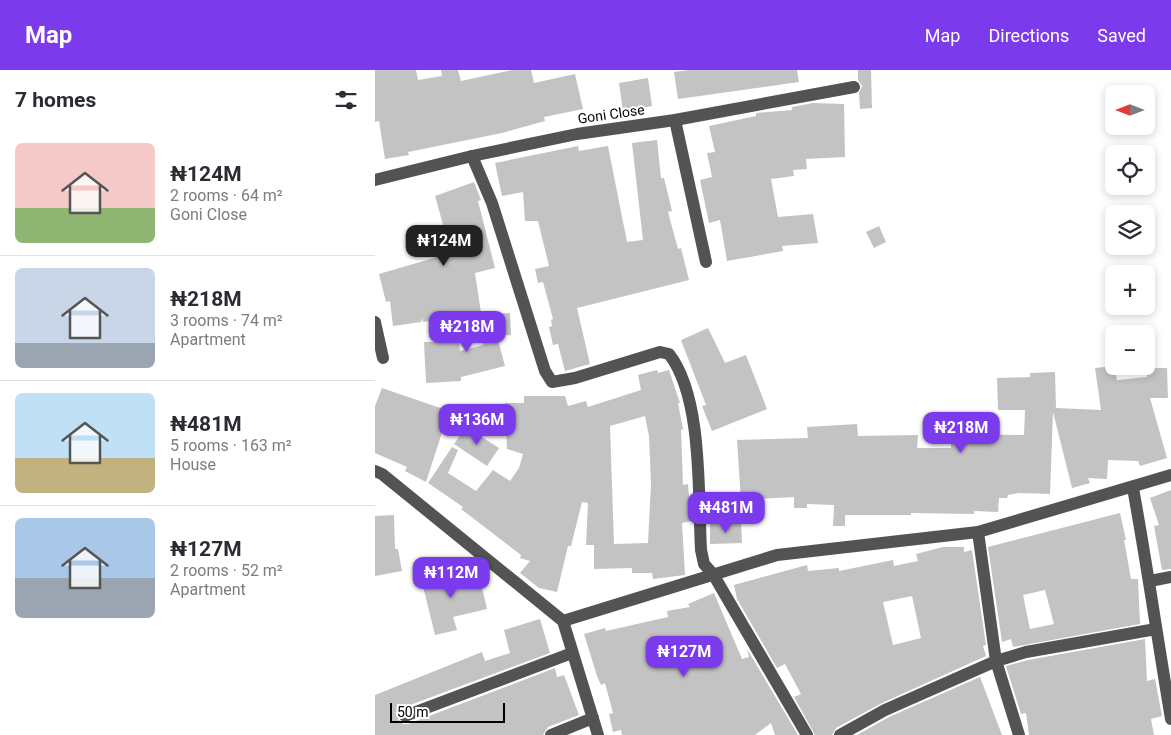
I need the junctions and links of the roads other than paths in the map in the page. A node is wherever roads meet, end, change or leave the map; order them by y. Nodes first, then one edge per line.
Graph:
1 (854, 87) dead end
2 (675, 120) junction
3 (472, 156) junction
4 (375, 180) edge
5 (707, 262) dead end
6 (375, 322) edge
7 (383, 358) dead end
8 (375, 471) edge
9 (1171, 475) edge
10 (1133, 488) junction
11 (978, 532) junction
12 (713, 574) junction
13 (1171, 577) edge
14 (1150, 581) junction
15 (563, 621) junction
16 (1156, 629) junction
17 (572, 653) junction
18 (996, 661) junction
19 (1170, 702) edge
20 (405, 716) dead end
21 (593, 718) junction
22 (1171, 719) edge
23 (551, 735) edge
24 (598, 735) edge
25 (807, 735) edge
26 (840, 735) edge
27 (1019, 735) edge

1 - 2 street, Goni Close
2 - 3 street, Goni Close
2 - 5 street
3 - 4 street, Goni Close
3 - 12 street
6 - 7 street
8 - 15 street
9 - 10 street
10 - 11 street
10 - 14 street
11 - 12 street
11 - 18 street
12 - 15 street
12 - 25 street
13 - 14 street
14 - 16 street
15 - 17 street
16 - 18 street
16 - 19 street
17 - 20 street
17 - 21 street
18 - 26 street
18 - 27 street
19 - 22 street
21 - 23 street
21 - 24 street

